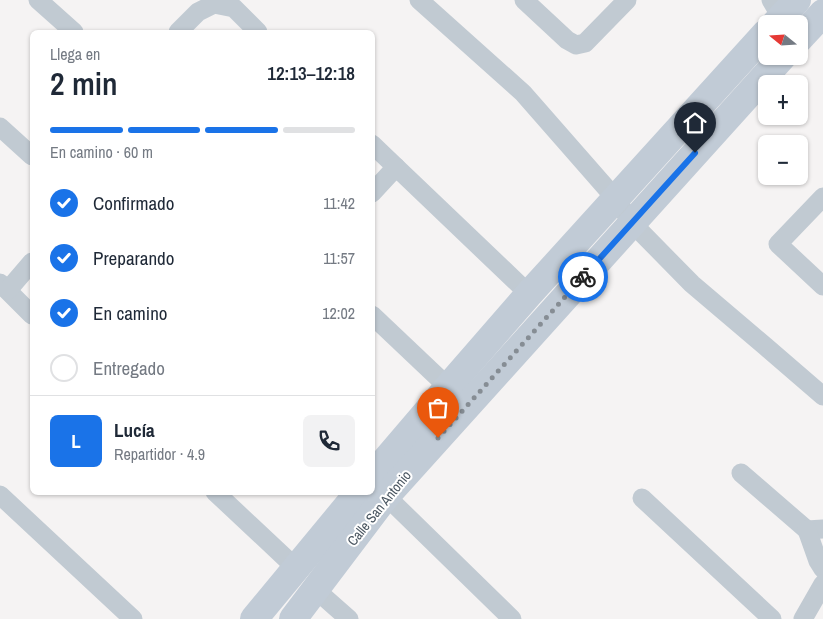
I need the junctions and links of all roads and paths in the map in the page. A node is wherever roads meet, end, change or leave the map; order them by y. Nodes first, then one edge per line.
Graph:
1 (38, 0) edge
2 (419, 0) edge
3 (524, 0) edge
4 (627, 0) edge
5 (823, 13) edge
6 (808, 18) edge
7 (72, 30) edge
8 (180, 30) edge
9 (256, 30) edge
10 (758, 54) edge
11 (758, 62) edge
12 (0, 127) edge
13 (375, 147) edge
14 (30, 154) edge
15 (396, 167) junction
16 (375, 190) edge
17 (823, 197) edge
18 (615, 198) junction
19 (632, 223) junction
20 (30, 264) edge
21 (823, 286) edge
22 (4, 287) edge
23 (529, 294) junction
24 (30, 313) edge
25 (375, 318) edge
26 (448, 387) junction
27 (823, 396) edge
28 (741, 473) dead end
29 (379, 486) edge
30 (0, 495) edge
31 (218, 495) edge
32 (357, 495) edge
33 (373, 495) edge
34 (642, 498) dead end
35 (815, 530) edge
36 (296, 568) junction
37 (823, 569) edge
38 (823, 584) edge
39 (315, 589) junction
40 (503, 616) edge
41 (133, 619) edge
42 (254, 619) edge
43 (292, 619) edge
44 (349, 619) edge
45 (772, 619) edge
46 (803, 619) edge

1 - 7 street
2 - 18 street
3 - 4 street
5 - 6 street
8 - 9 street
10 - 18 street, Calle San Antonio
11 - 19 street, Calle San Antonio
12 - 14 street
13 - 15 street
15 - 16 street
15 - 23 street
17 - 21 street
18 - 19 street
18 - 23 street, Calle San Antonio
19 - 27 street
19 - 29 street, Calle San Antonio
20 - 22 street
22 - 24 street
23 - 26 street, Calle San Antonio
25 - 26 street
26 - 29 street, Calle San Antonio
28 - 35 street
29 - 40 street
30 - 41 street
31 - 36 street
32 - 36 street, Calle San Antonio
33 - 39 street, Calle San Antonio
34 - 45 street
35 - 37 street
36 - 42 street, Calle San Antonio
38 - 46 street
39 - 43 street, Calle San Antonio
39 - 44 street

